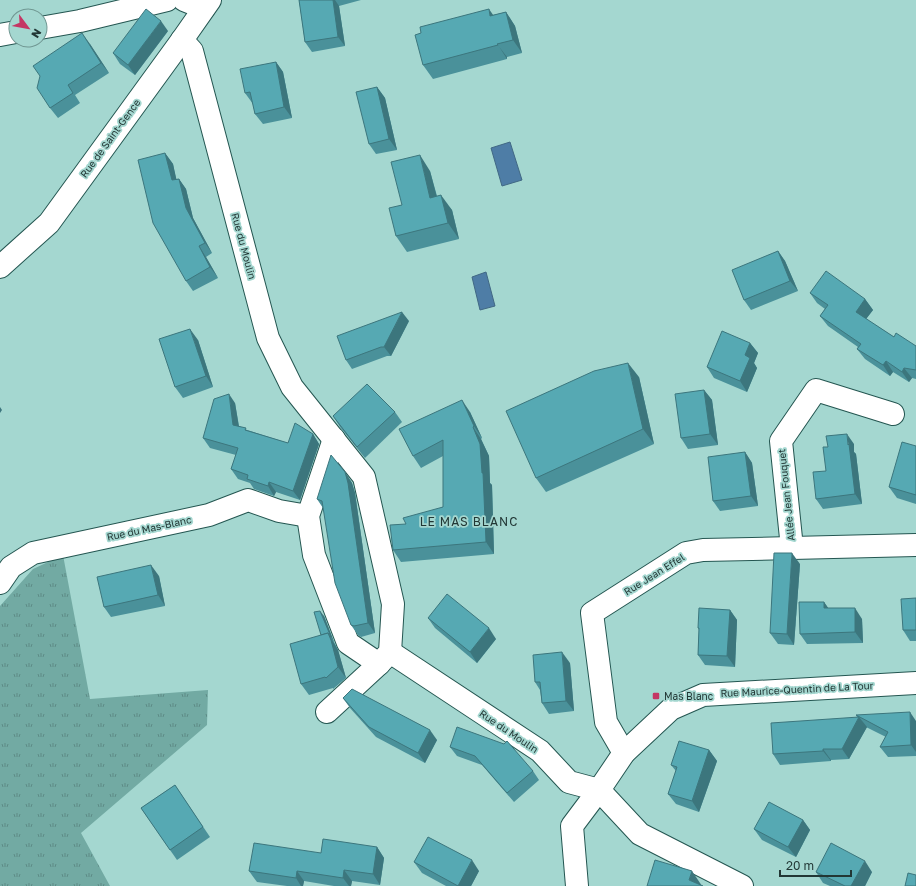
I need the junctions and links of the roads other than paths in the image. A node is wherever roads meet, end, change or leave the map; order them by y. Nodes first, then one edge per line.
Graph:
1 (167, 0) edge
2 (184, 0) edge
3 (207, 4) edge
4 (48, 27) edge
5 (182, 40) junction
6 (0, 267) edge
7 (893, 414) dead end
8 (334, 439) junction
9 (308, 516) junction
10 (916, 544) edge
11 (792, 548) junction
12 (0, 583) edge
13 (377, 664) junction
14 (916, 683) edge
15 (327, 712) dead end
16 (624, 754) junction
17 (599, 790) junction
18 (577, 886) edge
19 (742, 886) edge

1 - 4 street
2 - 3 street
3 - 5 street, Rue de Saint-Gence
5 - 6 street, Rue de Saint-Gence
5 - 8 street, Rue du Moulin
7 - 11 street, Allée Jean Fouquet
8 - 9 street, Rue du Moulin
8 - 13 street, Rue du Moulin
9 - 12 street, Rue du Mas-Blanc
9 - 13 street, Rue du Moulin
10 - 11 street, Rue Jean Effel
11 - 16 street, Rue Jean Effel
13 - 15 street
13 - 17 street, Rue du Moulin
14 - 16 street, Rue Maurice-Quentin de La Tour
16 - 17 street, Rue Maurice-Quentin de La Tour
17 - 18 street
17 - 19 street

